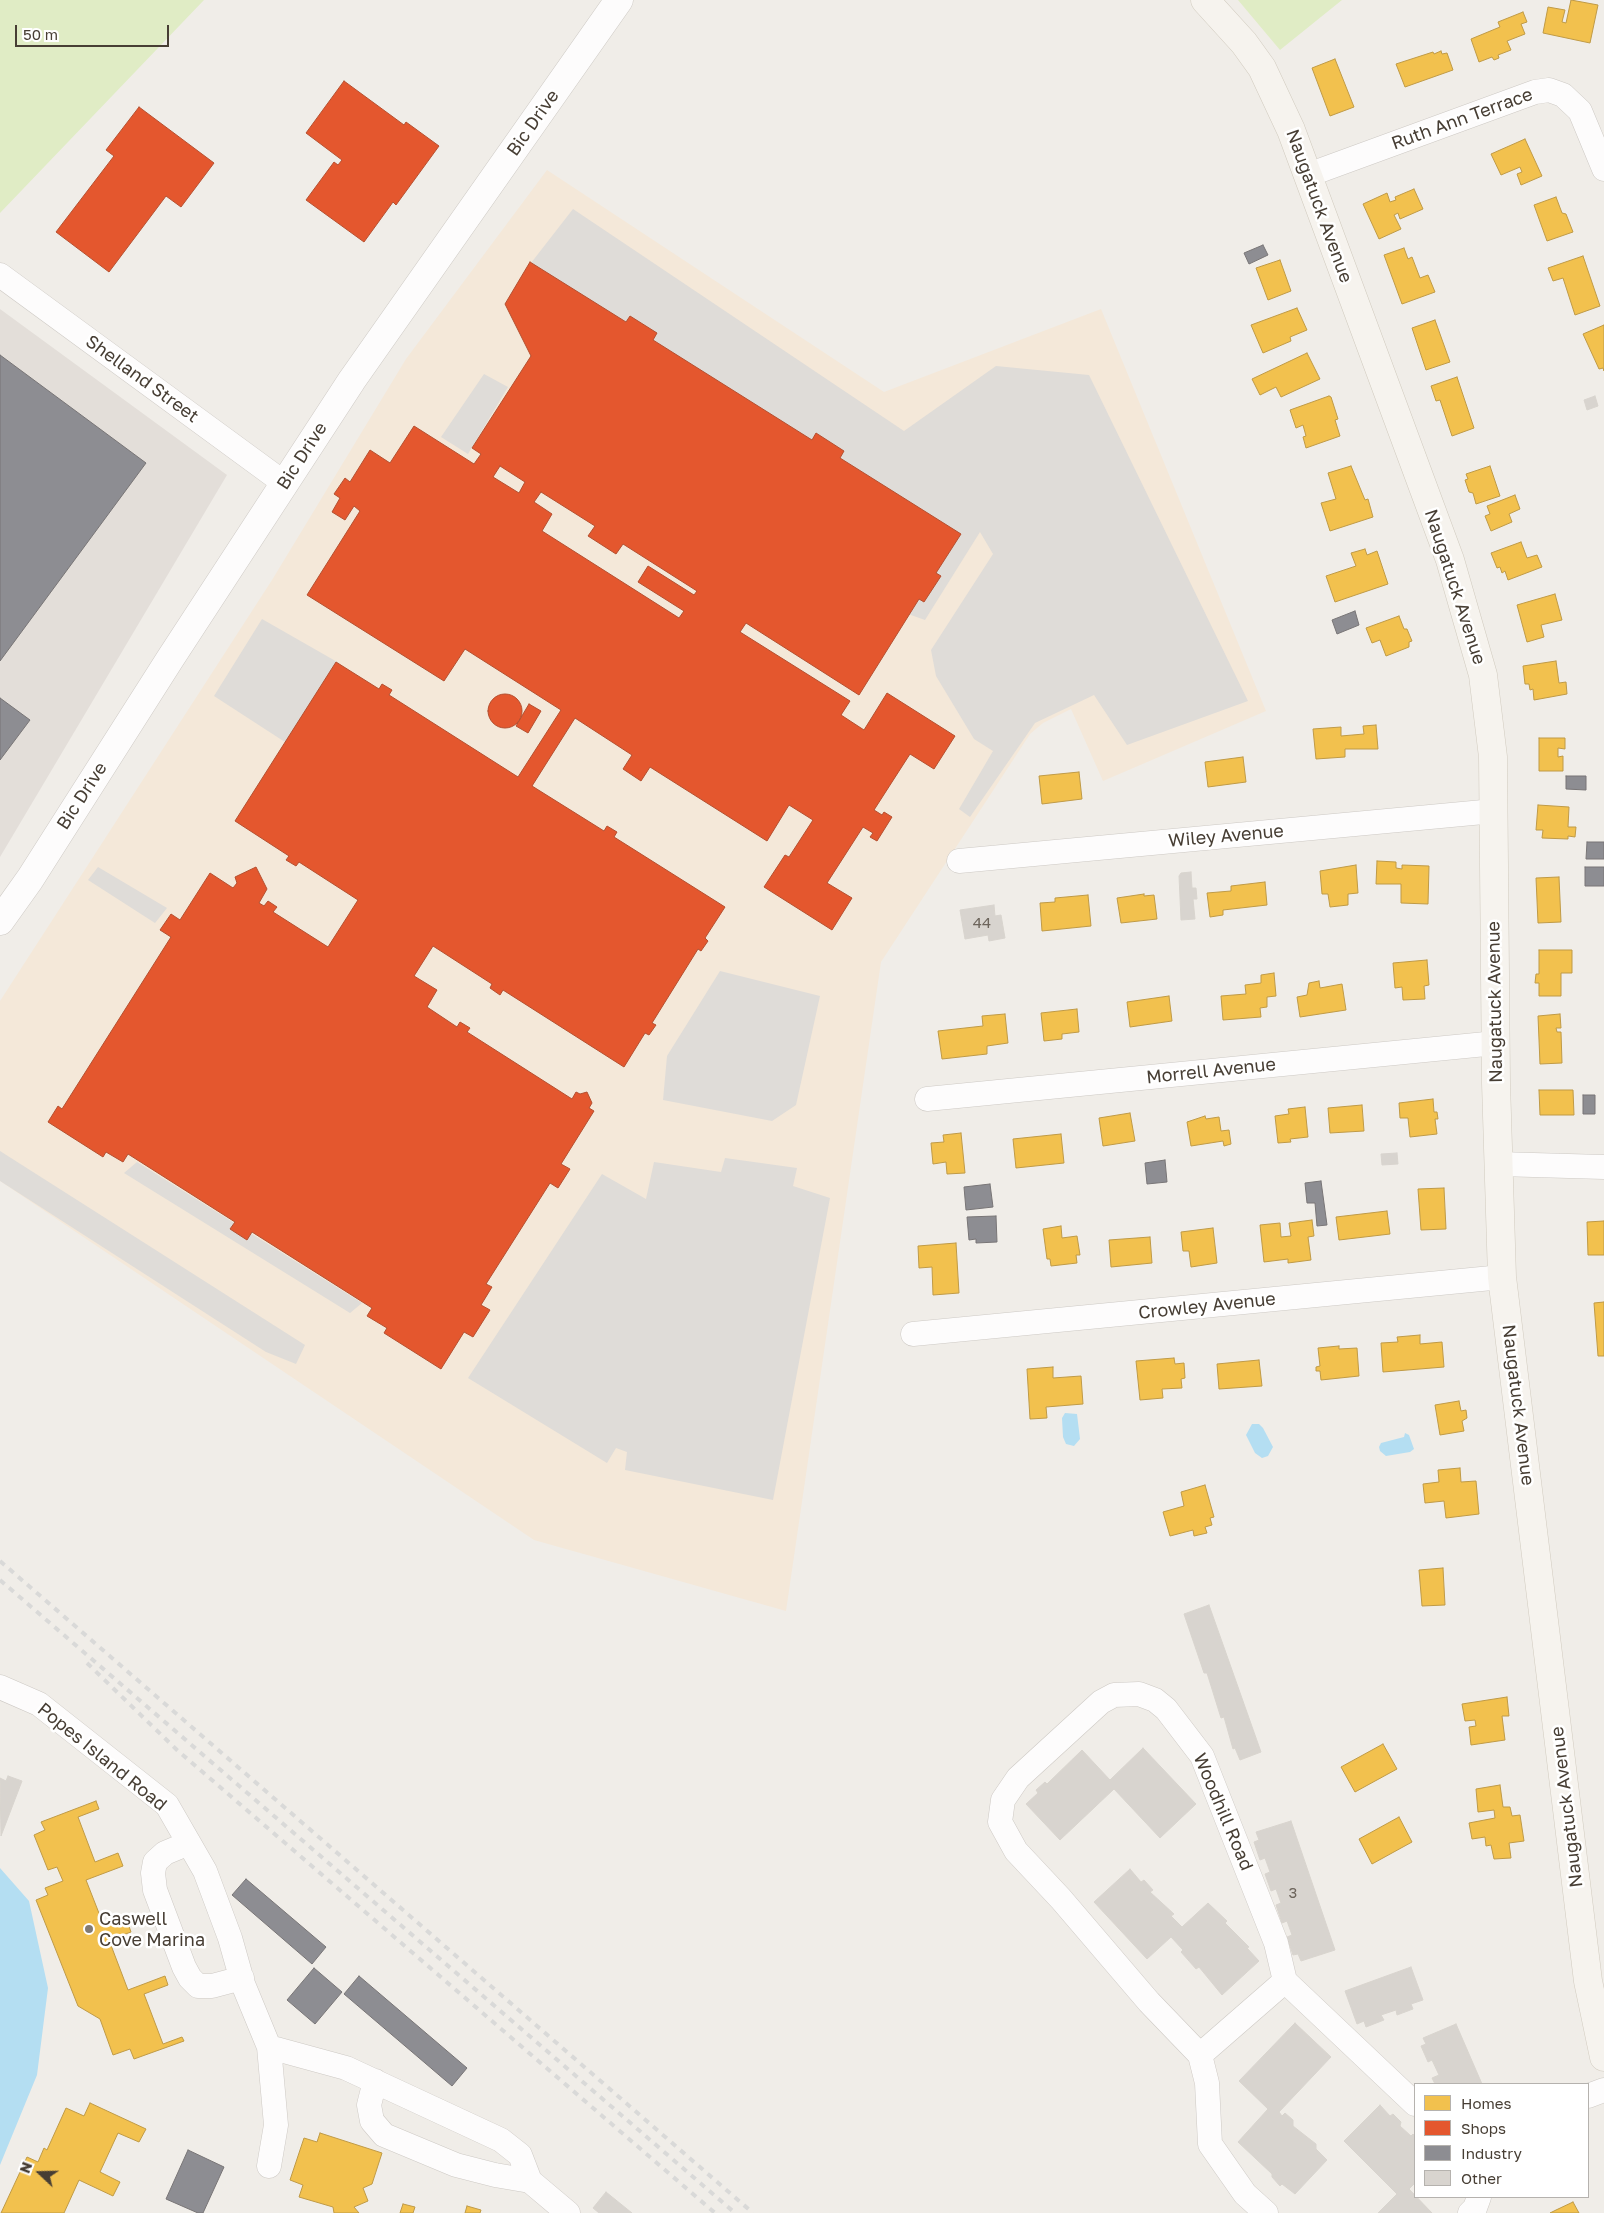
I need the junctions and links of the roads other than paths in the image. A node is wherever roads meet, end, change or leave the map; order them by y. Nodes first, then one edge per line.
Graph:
1 (619, 0) edge
2 (1205, 0) edge
3 (1604, 169) edge
4 (1308, 175) junction
5 (0, 275) edge
6 (284, 483) junction
7 (1494, 810) junction
8 (959, 861) dead end
9 (0, 921) edge
10 (1496, 1043) junction
11 (927, 1099) dead end
12 (1498, 1164) junction
13 (1604, 1167) edge
14 (1502, 1277) junction
15 (913, 1334) dead end
16 (0, 1687) edge
17 (188, 1843) junction
18 (242, 1978) junction
19 (1284, 1981) junction
20 (269, 2047) junction
21 (1200, 2055) junction
22 (1604, 2057) edge
23 (375, 2081) junction
24 (1604, 2090) edge
25 (1589, 2096) edge
26 (1414, 2103) edge
27 (269, 2166) dead end
28 (530, 2181) junction
29 (1478, 2198) edge
30 (568, 2213) edge
31 (1266, 2213) edge
32 (1470, 2213) edge

1 - 6 street, Bic Drive
2 - 4 main road, Naugatuck Avenue
3 - 4 street, Ruth Ann Terrace
4 - 7 main road, Naugatuck Avenue
5 - 6 street, Shelland Street
6 - 9 street, Bic Drive
7 - 8 street, Wiley Avenue
7 - 10 main road, Naugatuck Avenue
10 - 11 street, Morrell Avenue
10 - 12 main road, Naugatuck Avenue
12 - 13 street
12 - 14 main road, Naugatuck Avenue
14 - 15 street, Crowley Avenue
14 - 22 main road, Naugatuck Avenue
16 - 17 street, Popes Island Road
17 - 18 street, Popes Island Road
17 - 18 street
18 - 20 street, Popes Island Road
19 - 21 street
19 - 21 street, Woodhill Road
19 - 26 street
20 - 23 street
20 - 27 street, Popes Island Road
21 - 31 street
23 - 28 street
23 - 28 street
24 - 25 street
28 - 30 street
29 - 32 street

